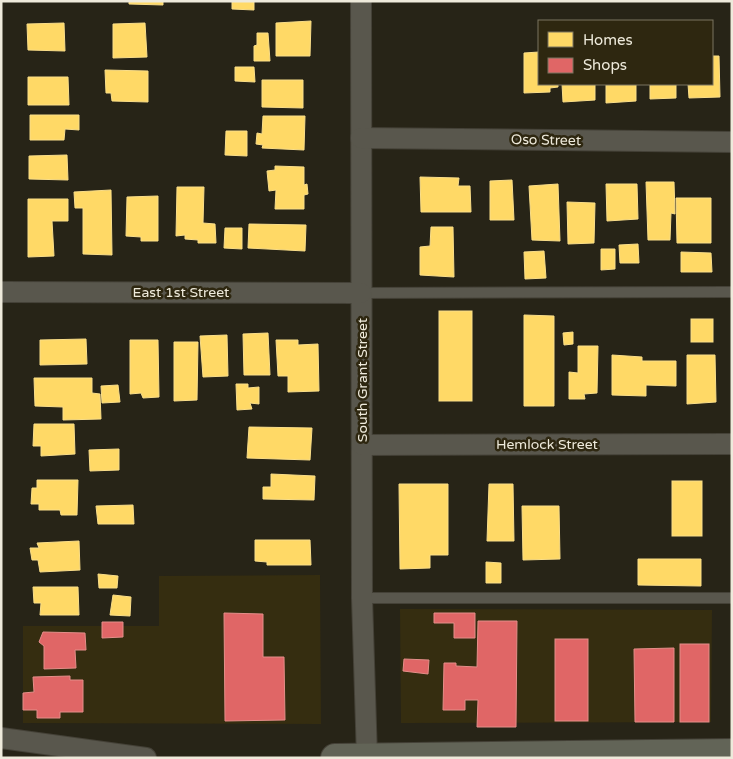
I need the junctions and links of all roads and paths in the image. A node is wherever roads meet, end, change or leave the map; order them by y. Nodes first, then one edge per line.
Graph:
1 (361, 1) edge
2 (361, 138) junction
3 (732, 142) edge
4 (1, 292) edge
5 (732, 292) edge
6 (361, 293) junction
7 (362, 444) junction
8 (732, 444) edge
9 (362, 598) junction
10 (732, 598) edge
11 (1, 738) edge
12 (732, 753) edge
13 (367, 757) edge
14 (146, 758) edge
15 (335, 758) edge

1 - 2 street, South Grant Street
2 - 3 street, Oso Street
2 - 6 street, South Grant Street
4 - 6 street, East 1st Street
5 - 6 lane
6 - 7 street, South Grant Street
7 - 8 street, Hemlock Street
7 - 9 street, South Grant Street
9 - 10 lane
9 - 13 street, South Grant Street
11 - 14 street
12 - 13 main road
13 - 15 main road

